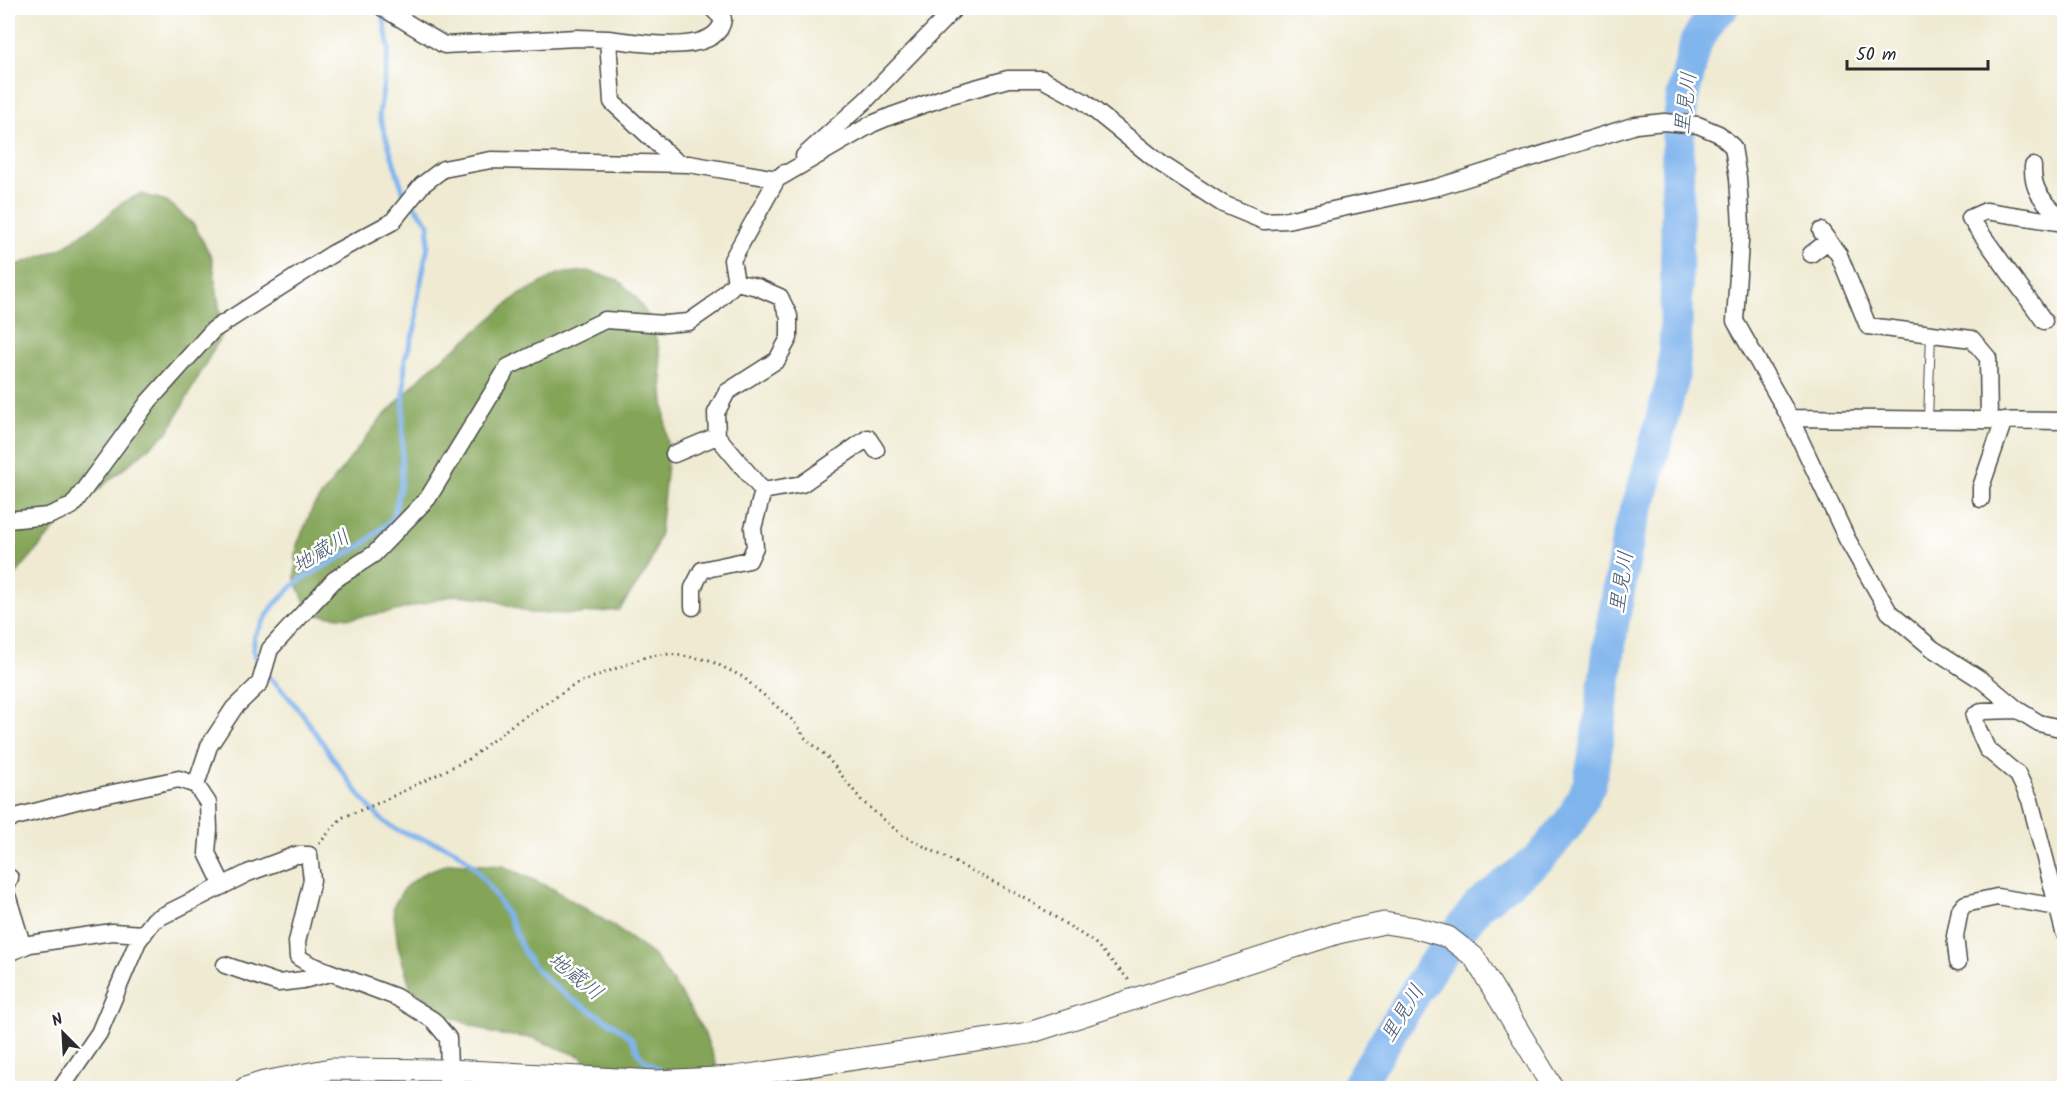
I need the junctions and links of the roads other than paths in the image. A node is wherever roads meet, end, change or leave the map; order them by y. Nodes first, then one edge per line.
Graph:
1 (382, 8) edge
2 (955, 8) edge
3 (714, 10) dead end
4 (608, 39) junction
5 (679, 164) junction
6 (2033, 166) dead end
7 (777, 179) junction
8 (2064, 222) edge
9 (1811, 254) dead end
10 (736, 282) junction
11 (2044, 321) dead end
12 (1931, 334) junction
13 (1790, 418) junction
14 (1928, 419) junction
15 (1997, 420) junction
16 (2064, 421) edge
17 (717, 436) junction
18 (876, 450) dead end
19 (674, 454) dead end
20 (763, 491) junction
21 (1981, 499) dead end
22 (8, 520) edge
23 (693, 608) dead end
24 (2018, 710) junction
25 (2064, 729) edge
26 (196, 785) junction
27 (8, 819) edge
28 (223, 886) junction
29 (8, 898) edge
30 (2058, 907) junction
31 (2064, 932) edge
32 (144, 934) junction
33 (15, 950) edge
34 (1958, 962) dead end
35 (225, 965) dead end
36 (331, 973) junction
37 (447, 1079) edge
38 (674, 1084) edge
39 (62, 1089) edge
40 (245, 1089) edge
41 (1553, 1089) edge

1 - 4 street
2 - 7 street
3 - 4 street
4 - 5 street
5 - 7 street
5 - 22 street
6 - 8 street
7 - 10 street
7 - 13 street
8 - 11 street
9 - 12 street
10 - 17 street
10 - 26 street
12 - 14 lane
12 - 15 street
13 - 14 street
13 - 24 street
14 - 15 street
15 - 16 street
15 - 21 street
17 - 19 street
17 - 20 street
18 - 20 street
20 - 23 street
24 - 25 street
24 - 30 street
26 - 27 street
26 - 28 street
28 - 32 street
28 - 36 street
29 - 33 street
30 - 31 street
30 - 34 street
32 - 33 street
32 - 39 street
35 - 36 street
36 - 37 street
37 - 38 street
37 - 40 street
38 - 41 street

